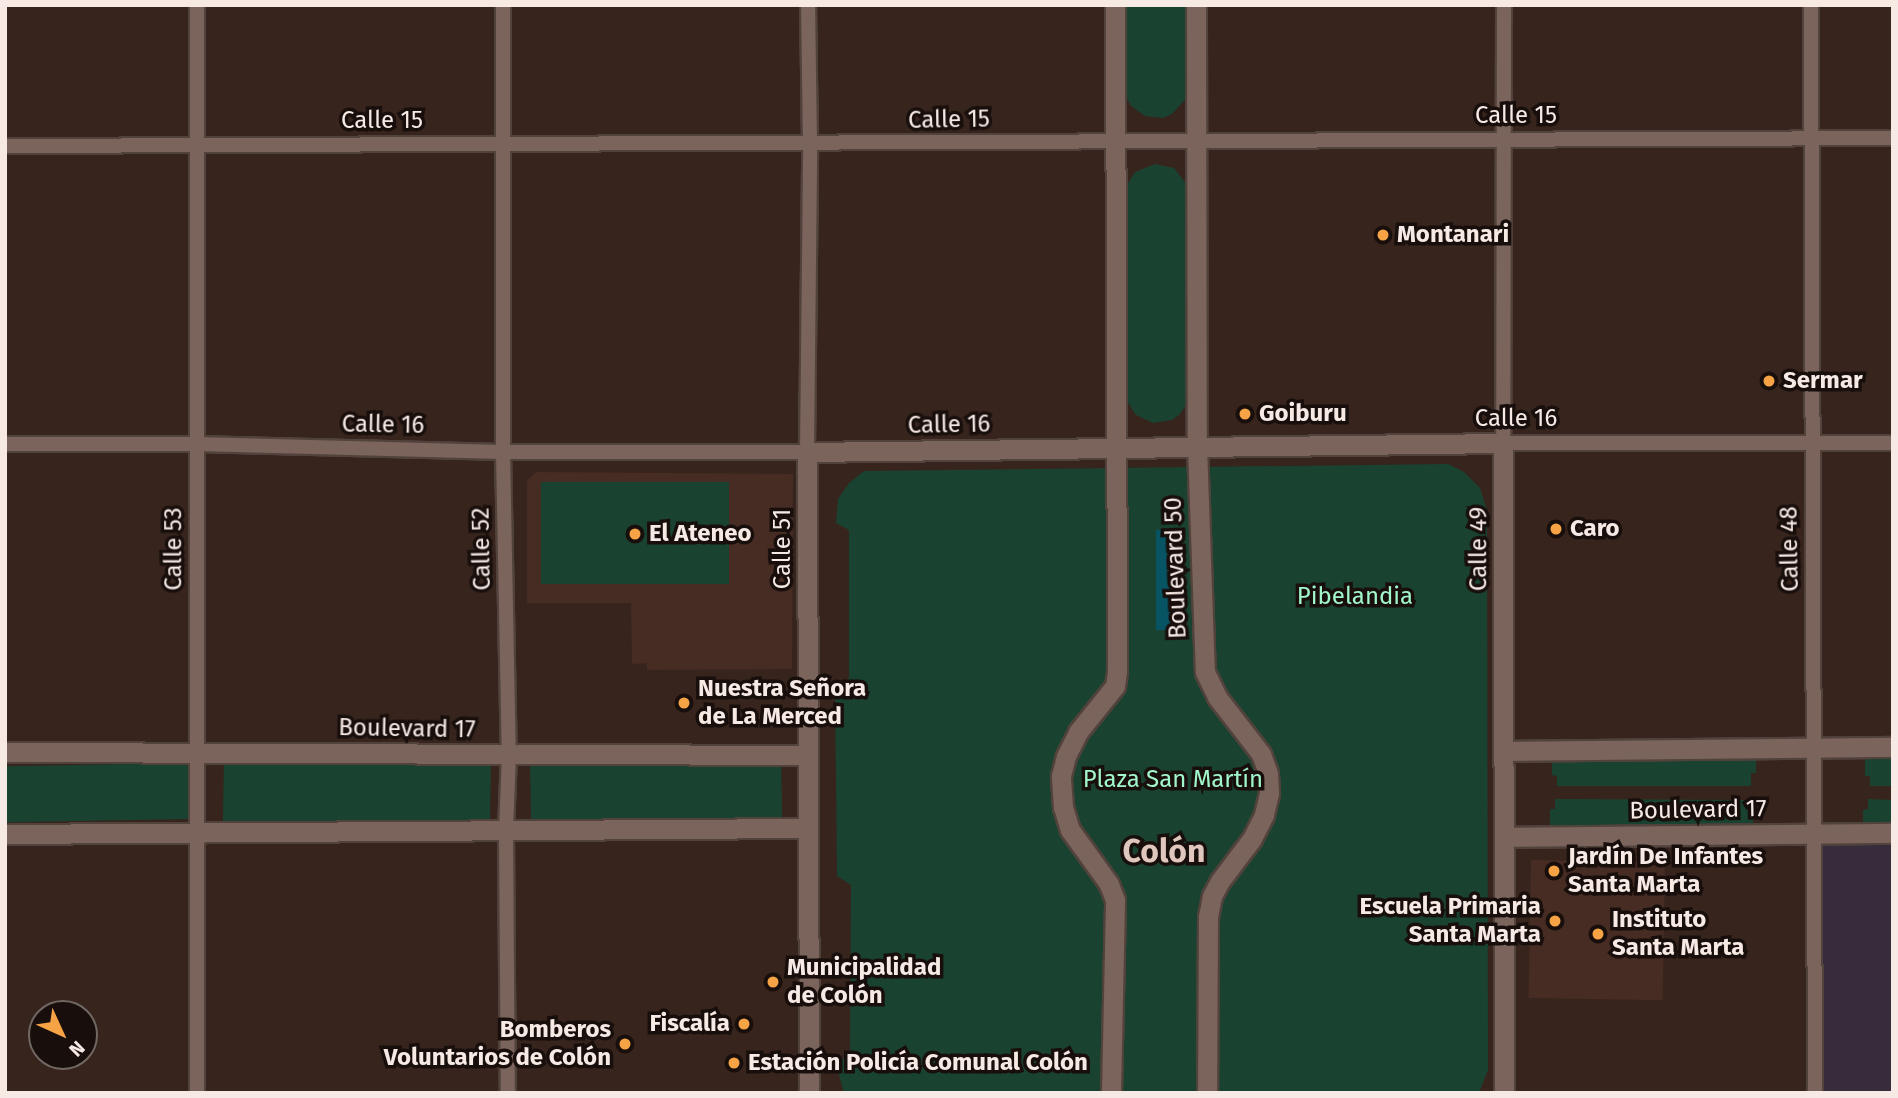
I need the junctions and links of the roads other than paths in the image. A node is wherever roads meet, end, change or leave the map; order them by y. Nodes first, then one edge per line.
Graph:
1 (197, 5) edge
2 (503, 5) edge
3 (808, 5) edge
4 (1115, 5) edge
5 (1196, 5) edge
6 (1504, 5) edge
7 (1811, 5) edge
8 (1503, 138) junction
9 (1893, 138) edge
10 (1117, 139) junction
11 (1813, 139) junction
12 (1198, 142) junction
13 (503, 144) junction
14 (196, 145) junction
15 (810, 145) junction
16 (5, 146) edge
17 (1811, 442) junction
18 (1503, 443) junction
19 (1893, 443) edge
20 (5, 444) edge
21 (196, 444) junction
22 (1197, 446) junction
23 (1114, 447) junction
24 (503, 452) junction
25 (807, 452) junction
26 (1815, 747) junction
27 (1893, 747) edge
28 (197, 751) junction
29 (1505, 751) junction
30 (5, 752) edge
31 (509, 755) junction
32 (808, 755) junction
33 (808, 828) junction
34 (506, 830) junction
35 (197, 832) junction
36 (1815, 833) junction
37 (1893, 833) edge
38 (5, 834) edge
39 (1504, 837) junction
40 (197, 1093) edge
41 (508, 1093) edge
42 (809, 1093) edge
43 (1111, 1093) edge
44 (1207, 1093) edge
45 (1504, 1093) edge
46 (1815, 1093) edge

1 - 14 street, Calle 53
2 - 13 street, Calle 52
3 - 15 street, Calle 51
4 - 10 main road
5 - 12 main road, Boulevard 50
6 - 8 street, Calle 49
7 - 11 street, Calle 48
8 - 11 street, Calle 15
8 - 12 street, Calle 15
8 - 18 street, Calle 49
9 - 11 street, Calle 15
10 - 12 street, Calle 15
10 - 15 street, Calle 15
10 - 23 main road
11 - 17 street, Calle 48
12 - 22 main road, Boulevard 50
13 - 14 street, Calle 15
13 - 15 street, Calle 15
13 - 24 street, Calle 52
14 - 16 street, Calle 15
14 - 21 street, Calle 53
15 - 25 street, Calle 51
17 - 18 street, Calle 16
17 - 19 street, Calle 16
17 - 26 street, Calle 48
18 - 22 main road, Calle 16
18 - 29 main road, Calle 49
20 - 21 street, Calle 16
21 - 24 street, Calle 16
21 - 28 street, Calle 53
22 - 23 main road, Calle 16
22 - 44 main road, Boulevard 50
23 - 25 main road, Calle 16
23 - 43 main road
24 - 25 street, Calle 16
24 - 31 street, Calle 52
25 - 32 main road, Calle 51
26 - 27 main road
26 - 29 main road
26 - 36 street, Calle 48
28 - 30 main road, Boulevard 17
28 - 31 main road, Boulevard 17
28 - 35 street, Calle 53
29 - 39 main road, Calle 49
31 - 32 main road, Boulevard 17
31 - 34 street, Calle 52
32 - 33 main road, Calle 51
33 - 34 main road
33 - 42 main road, Calle 51
34 - 35 main road
34 - 41 street, Calle 52
35 - 38 main road
35 - 40 street, Calle 53
36 - 37 main road, Boulevard 17
36 - 39 main road, Boulevard 17
36 - 46 street, Calle 48
39 - 45 main road, Calle 49

